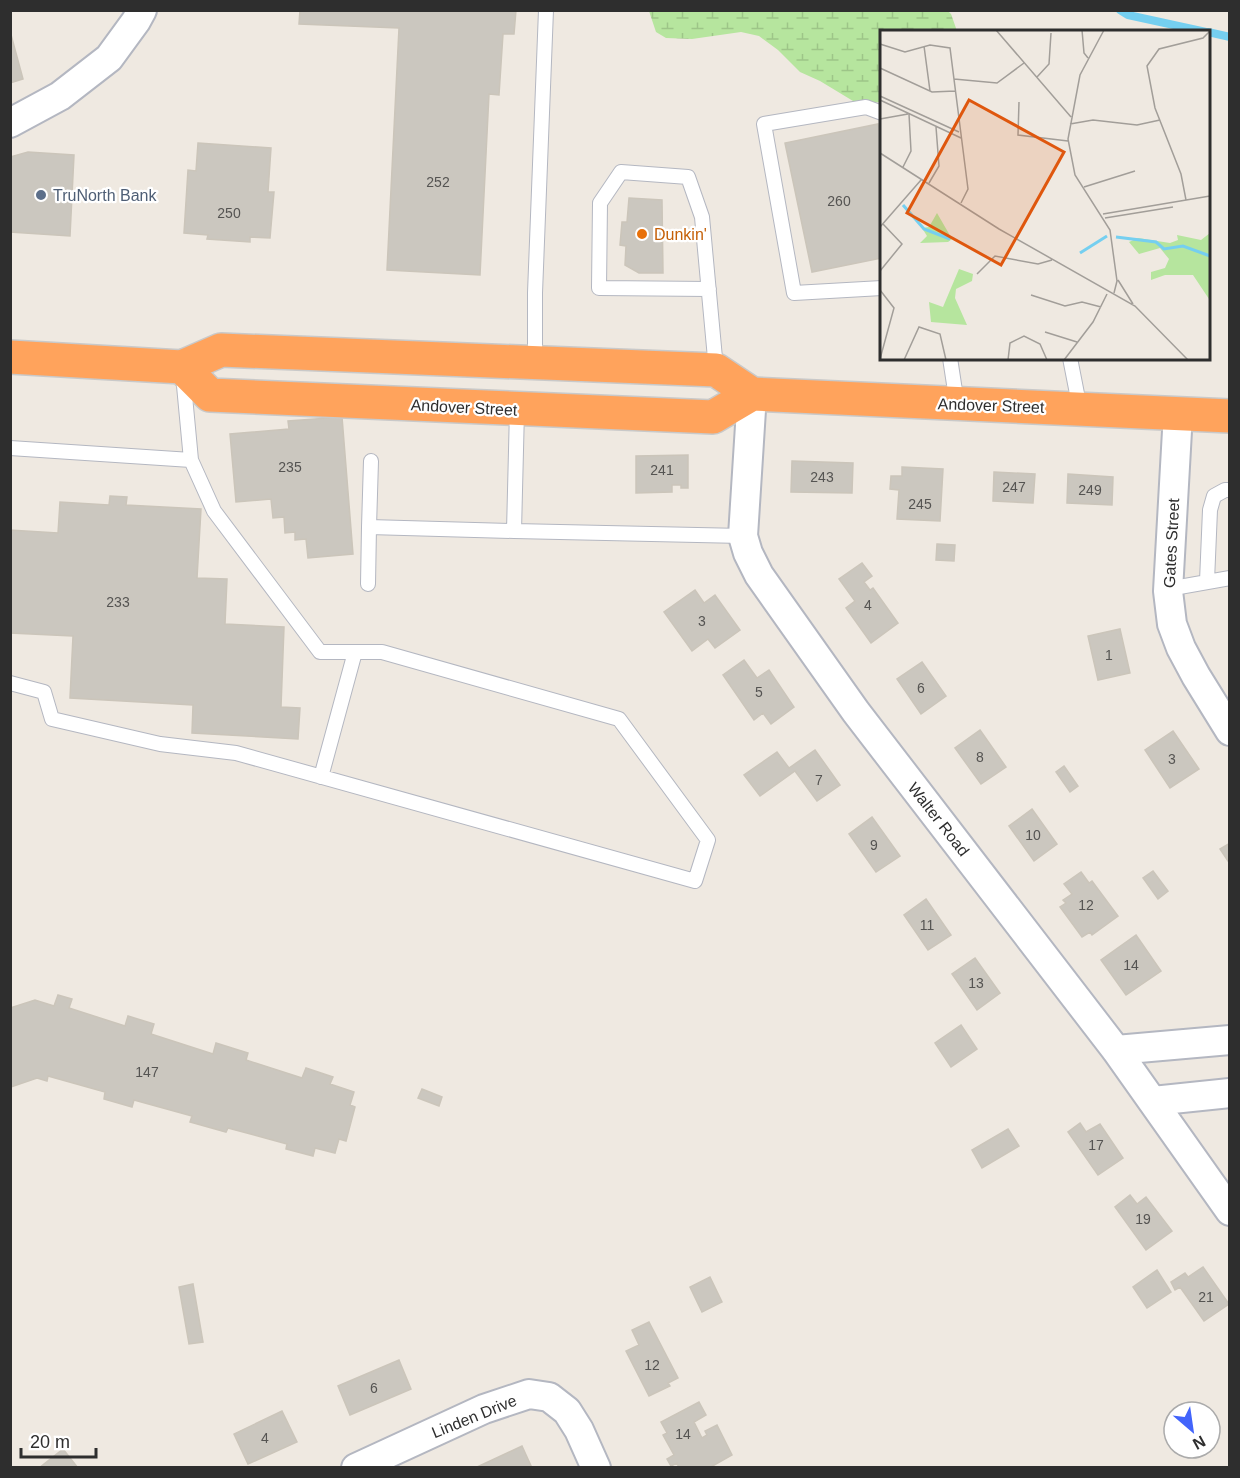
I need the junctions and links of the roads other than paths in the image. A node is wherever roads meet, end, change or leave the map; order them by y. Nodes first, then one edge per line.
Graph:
1 (142, 10) edge
2 (546, 10) edge
3 (880, 111) edge
4 (10, 123) edge
5 (880, 288) edge
6 (709, 289) junction
7 (10, 357) edge
8 (950, 360) edge
9 (1070, 360) edge
10 (535, 363) junction
11 (182, 367) junction
12 (716, 370) junction
13 (752, 394) junction
14 (957, 404) junction
15 (1080, 408) junction
16 (517, 410) junction
17 (1178, 413) junction
18 (1230, 416) edge
19 (10, 448) edge
20 (191, 460) junction
21 (371, 461) dead end
22 (1230, 490) edge
23 (369, 527) junction
24 (514, 531) junction
25 (743, 536) junction
26 (1230, 578) edge
27 (1207, 581) junction
28 (368, 584) dead end
29 (1168, 589) junction
30 (355, 652) junction
31 (10, 683) edge
32 (1230, 731) edge
33 (321, 777) junction
34 (1230, 1040) edge
35 (1116, 1050) junction
36 (1230, 1093) edge
37 (1153, 1101) junction
38 (1230, 1211) edge
39 (356, 1467) edge
40 (596, 1467) edge

1 - 4 street
2 - 10 lane
3 - 5 lane
6 - 6 lane
6 - 12 lane
7 - 11 highway
8 - 14 lane
9 - 15 lane
10 - 11 highway
10 - 12 highway
11 - 16 highway, Andover Street
11 - 20 lane
12 - 13 highway
13 - 14 highway, Andover Street
13 - 16 highway, Andover Street
13 - 25 street, Walter Road
14 - 15 highway, Andover Street
15 - 17 highway, Andover Street
16 - 24 lane
17 - 18 highway, Andover Street
17 - 29 street, Gates Street
19 - 20 lane
20 - 30 lane
21 - 23 lane
22 - 27 lane
23 - 24 lane
23 - 28 lane
24 - 25 lane
25 - 35 street, Walter Road
26 - 27 lane
27 - 29 lane
29 - 32 street, Gates Street
30 - 33 lane
30 - 33 lane
31 - 33 lane
34 - 35 street
35 - 37 street, Walter Road
36 - 37 street
37 - 38 street, Walter Road
39 - 40 street, Linden Drive

